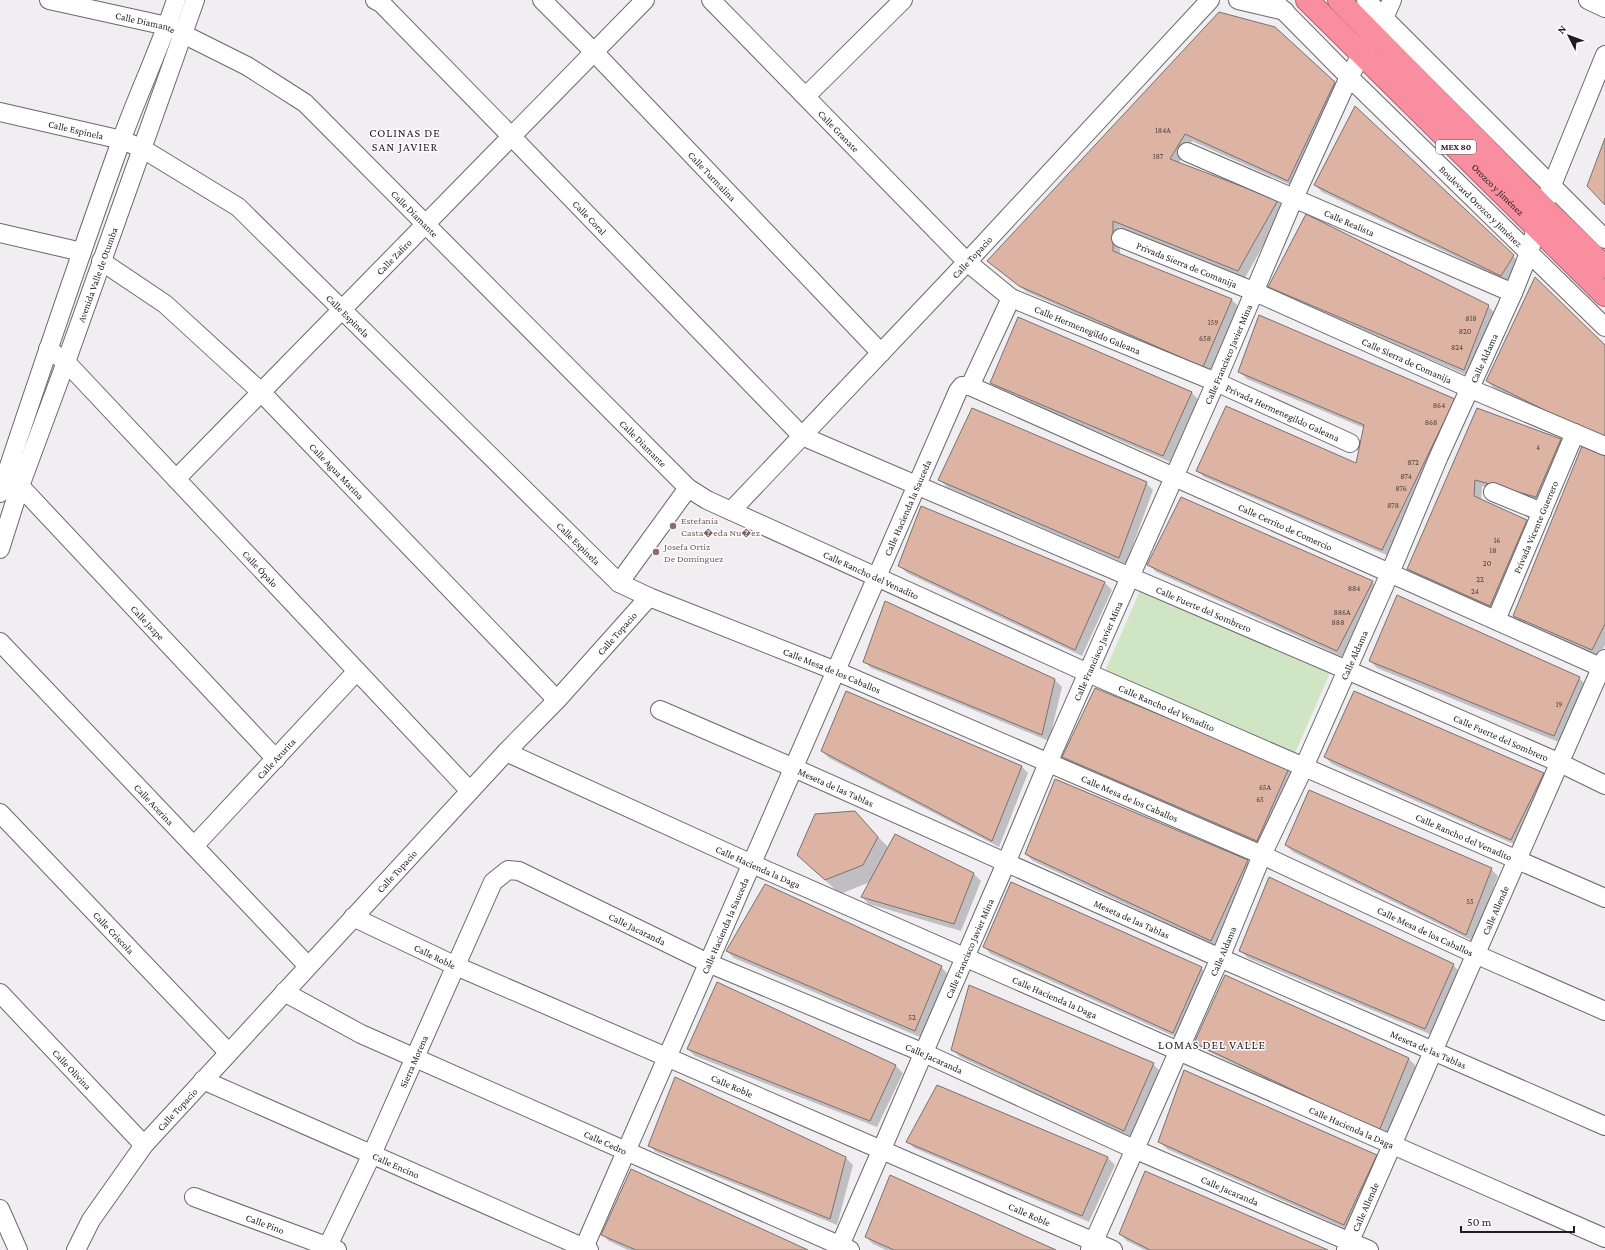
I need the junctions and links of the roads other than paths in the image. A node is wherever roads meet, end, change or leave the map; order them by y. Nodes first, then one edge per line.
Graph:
1 (49, 0) edge
2 (176, 0) edge
3 (195, 0) edge
4 (375, 0) edge
5 (542, 0) edge
6 (645, 0) edge
7 (711, 0) edge
8 (903, 0) edge
9 (1210, 0) edge
10 (1238, 0) edge
11 (1307, 0) edge
12 (1339, 0) edge
13 (1366, 0) edge
14 (1392, 0) edge
15 (1588, 0) edge
16 (1279, 5) edge
17 (1605, 8) edge
18 (167, 26) junction
19 (1379, 26) junction
20 (183, 34) junction
21 (594, 52) junction
22 (1362, 54) junction
23 (1605, 55) edge
24 (1349, 77) junction
25 (806, 96) junction
26 (0, 112) edge
27 (512, 136) junction
28 (122, 140) junction
29 (143, 148) junction
30 (1187, 152) dead end
31 (1552, 185) junction
32 (1294, 198) junction
33 (1540, 218) junction
34 (425, 224) junction
35 (0, 233) edge
36 (1121, 238) dead end
37 (1605, 239) edge
38 (82, 252) junction
39 (1529, 253) junction
40 (101, 261) junction
41 (967, 262) junction
42 (1605, 267) edge
43 (1253, 292) junction
44 (1513, 293) junction
45 (1605, 295) edge
46 (1011, 298) junction
47 (342, 310) junction
48 (1605, 327) edge
49 (48, 349) junction
50 (881, 353) junction
51 (66, 362) junction
52 (1216, 382) junction
53 (968, 386) junction
54 (1471, 389) junction
55 (261, 392) junction
56 (1575, 433) junction
57 (802, 436) junction
58 (1350, 443) dead end
59 (1605, 446) edge
60 (1174, 478) junction
61 (176, 479) junction
62 (20, 486) junction
63 (917, 486) junction
64 (688, 488) junction
65 (1493, 492) dead end
66 (0, 493) edge
67 (731, 511) junction
68 (1542, 512) junction
69 (0, 549) edge
70 (1390, 573) junction
71 (878, 577) junction
72 (1130, 577) junction
73 (619, 583) junction
74 (649, 597) junction
75 (1496, 620) junction
76 (0, 642) edge
77 (1604, 665) edge
78 (1347, 670) junction
79 (357, 671) junction
80 (836, 672) junction
81 (1088, 673) junction
82 (557, 700) junction
83 (660, 710) dead end
84 (506, 752) junction
85 (276, 759) junction
86 (1048, 763) junction
87 (1560, 763) junction
88 (1304, 767) junction
89 (794, 768) junction
90 (1605, 785) edge
91 (470, 791) junction
92 (0, 813) edge
93 (194, 846) junction
94 (1262, 855) junction
95 (1517, 859) junction
96 (1006, 863) junction
97 (752, 864) junction
98 (501, 874) joint
99 (1605, 898) edge
100 (353, 917) junction
101 (1475, 954) junction
102 (965, 957) junction
103 (1220, 958) junction
104 (708, 963) junction
105 (308, 966) junction
106 (456, 966) junction
107 (284, 992) junction
108 (0, 993) edge
109 (1605, 1011) edge
110 (1432, 1050) junction
111 (1178, 1051) junction
112 (228, 1052) junction
113 (924, 1053) junction
114 (667, 1057) junction
115 (415, 1058) junction
116 (203, 1080) junction
117 (1605, 1126) edge
118 (1392, 1144) junction
119 (144, 1145) junction
120 (1134, 1149) junction
121 (881, 1150) junction
122 (626, 1151) junction
123 (372, 1154) junction
124 (194, 1197) dead end
125 (1, 1214) edge
126 (1602, 1238) edge
127 (1091, 1246) edge
128 (1348, 1246) edge
129 (330, 1249) edge
130 (585, 1249) edge
131 (842, 1249) edge
132 (18, 1250) edge
133 (76, 1250) edge
134 (1112, 1250) edge
135 (1369, 1250) edge

1 - 18 street, Calle Diamante
2 - 18 street, Avenida Valle de Otumba
3 - 20 street, Avenida Valle de Otumba
4 - 27 street, Calle Coral
5 - 21 street, Calle Turmalina
6 - 21 street, Calle Zafiro
7 - 25 street, Calle Granate
8 - 25 street
9 - 41 street, Calle Topacio
10 - 16 street
11 - 22 highway, Orozco y Jiménez / MEX 80
12 - 19 highway, Orozco y Jiménez / MEX 80
13 - 19 street, Orozco y Jiménez
14 - 19 street, Calle Francisco Javier Mina
15 - 17 street
16 - 24 street, Boulevard Orozco y Jiménez / MEX 80
18 - 20 street, Calle Diamante
18 - 28 street, Avenida Valle de Otumba
19 - 22 street, Calle Francisco Javier Mina
19 - 31 street, Orozco y Jiménez
19 - 33 highway, Orozco y Jiménez / MEX 80
20 - 29 street, Avenida Valle de Otumba
20 - 34 street, Calle Diamante
21 - 27 street, Calle Zafiro
21 - 50 street, Calle Turmalina
22 - 24 street, Calle Francisco Javier Mina
22 - 33 highway, Orozco y Jiménez / MEX 80
23 - 31 street, Calle Aldama
24 - 32 street, Calle Francisco Javier Mina
24 - 39 street, Boulevard Orozco y Jiménez / MEX 80
25 - 41 street, Calle Granate
26 - 28 street, Calle Espinela
27 - 34 street, Calle Zafiro
27 - 57 street, Calle Coral
28 - 29 street, Calle Espinela
28 - 38 street, Avenida Valle de Otumba
29 - 40 street, Avenida Valle de Otumba
29 - 47 street, Calle Espinela
30 - 32 street, Calle Realista
31 - 33 street, Calle Aldama
31 - 37 street, Orozco y Jiménez
32 - 43 street, Calle Francisco Javier Mina
32 - 44 street, Calle Realista
33 - 39 street, Calle Aldama
33 - 42 highway, Orozco y Jiménez / MEX 80
33 - 45 highway, Orozco y Jiménez / MEX 80
34 - 47 street, Calle Zafiro
34 - 64 street, Calle Diamante
35 - 38 street
36 - 43 street, Privada Sierra de Comanija
38 - 49 street, Avenida Valle de Otumba
39 - 44 street, Calle Aldama
39 - 48 street, Boulevard Orozco y Jiménez / MEX 80
40 - 51 street, Avenida Valle de Otumba
40 - 55 street, Calle Agua Marina
41 - 46 street, Calle Hermenegildo Galeana
41 - 50 street, Calle Topacio
43 - 52 street, Calle Francisco Javier Mina
43 - 54 street, Calle Sierra de Comanija
44 - 54 street, Calle Aldama
46 - 52 street, Calle Hermenegildo Galeana
46 - 53 street, Calle Hacienda la Sauceda
47 - 55 street, Calle Zafiro
47 - 73 street, Calle Espinela
49 - 51 street, Calle Ópalo
49 - 66 street, Avenida Valle de Otumba
50 - 57 street, Calle Topacio
51 - 61 street, Calle Ópalo
51 - 62 street, Avenida Valle de Otumba
52 - 58 street, Privada Hermenegildo Galeana
52 - 60 street, Calle Francisco Javier Mina
53 - 60 street, Calle Cerrito de Comercio
53 - 63 street, Calle Hacienda la Sauceda
54 - 56 street, Calle Sierra de Comanija
54 - 70 street, Calle Aldama
55 - 61 street, Calle Zafiro
55 - 82 street, Calle Agua Marina
56 - 59 street, Calle Sierra de Comanija
56 - 68 street, Privada Vicente Guerrero
57 - 63 street, Calle Fuerte del Sombrero
57 - 67 street, Calle Topacio
60 - 70 street, Calle Cerrito de Comercio
60 - 72 street, Calle Francisco Javier Mina
61 - 79 street, Calle Ópalo
62 - 69 street, Avenida Valle de Otumba
62 - 85 street, Calle Jazpe
63 - 71 street, Calle Hacienda la Sauceda
63 - 72 street, Calle Fuerte del Sombrero
64 - 67 street, Calle Diamante
64 - 73 street
65 - 68 street
67 - 71 street, Calle Rancho del Venadito
68 - 75 street, Privada Vicente Guerrero
70 - 75 street, Calle Cerrito de Comercio
70 - 78 street, Calle Aldama
71 - 80 street, Calle Hacienda la Sauceda
71 - 81 street, Calle Rancho del Venadito
72 - 78 street, Calle Fuerte del Sombrero
72 - 81 street, Calle Francisco Javier Mina
73 - 74 street, Calle Espinela
74 - 80 street, Calle Mesa de los Caballos
74 - 82 street, Calle Topacio
75 - 77 street, Calle Cerrito de Comercio
76 - 93 street, Calle Acerina
77 - 87 street, Calle Allende
78 - 87 street, Calle Fuerte del Sombrero
78 - 88 street, Calle Aldama
79 - 85 street, Calle Azurita
79 - 91 street, Calle Ópalo
80 - 86 street, Calle Mesa de los Caballos
80 - 89 street, Calle Hacienda la Sauceda
81 - 86 street, Calle Francisco Javier Mina
81 - 88 street, Calle Rancho del Venadito
82 - 84 street, Calle Topacio
83 - 89 street, Meseta de las Tablas
84 - 91 street, Calle Topacio
84 - 97 street, Calle Hacienda la Daga
85 - 93 street, Calle Azurita
86 - 94 street, Calle Mesa de los Caballos
86 - 96 street, Calle Francisco Javier Mina
87 - 90 street, Calle Fuerte del Sombrero
87 - 95 street, Calle Allende
88 - 94 street, Calle Aldama
88 - 95 street, Calle Rancho del Venadito
89 - 96 street, Meseta de las Tablas
89 - 97 street, Calle Hacienda la Sauceda
91 - 100 street, Calle Topacio
92 - 112 street, Calle Criscola
93 - 105 street, Calle Acerina
94 - 101 street, Calle Mesa de los Caballos
94 - 103 street, Calle Aldama
95 - 99 street, Calle Rancho del Venadito
95 - 101 street, Calle Allende
96 - 102 street, Calle Francisco Javier Mina
96 - 103 street, Meseta de las Tablas
97 - 102 street, Calle Hacienda la Daga
97 - 104 street, Calle Hacienda la Sauceda
98 - 104 street, Calle Jacaranda
98 - 106 street, Sierra Morena
100 - 105 street, Calle Topacio
100 - 106 street, Calle Roble
101 - 109 street, Calle Mesa de los Caballos
101 - 110 street, Calle Allende
102 - 111 street, Calle Hacienda la Daga
102 - 113 street, Calle Francisco Javier Mina
103 - 110 street, Meseta de las Tablas
103 - 111 street, Calle Aldama
104 - 113 street, Calle Jacaranda
104 - 114 street, Calle Hacienda la Sauceda
105 - 107 street, Calle Topacio
106 - 114 street, Calle Roble
106 - 115 street, Sierra Morena
107 - 112 street, Calle Topacio
107 - 115 street, Calle Cedro
108 - 119 street, Calle Olivina
110 - 117 street, Meseta de las Tablas
110 - 118 street, Calle Allende
111 - 118 street, Calle Hacienda la Daga
111 - 120 street, Calle Aldama
112 - 116 street, Calle Topacio
113 - 120 street, Calle Jacaranda
113 - 121 street, Calle Francisco Javier Mina
114 - 121 street, Calle Roble
114 - 122 street, Calle Hacienda la Sauceda
115 - 122 street, Calle Cedro
115 - 123 street, Sierra Morena
116 - 119 street, Calle Topacio
116 - 123 street, Calle Encino
118 - 126 street, Calle Hacienda la Daga
118 - 128 street, Calle Allende
119 - 133 street, Calle Topacio
120 - 127 street, Calle Aldama
120 - 128 street, Calle Jacaranda
121 - 127 street, Calle Roble
121 - 131 street, Calle Francisco Javier Mina
122 - 130 street, Calle Hacienda la Sauceda
122 - 131 street, Calle Cedro
123 - 129 street, Sierra Morena
123 - 130 street, Calle Encino
124 - 129 street, Calle Pino
125 - 132 street
127 - 134 street, Calle Roble
128 - 135 street, Calle Jacaranda

